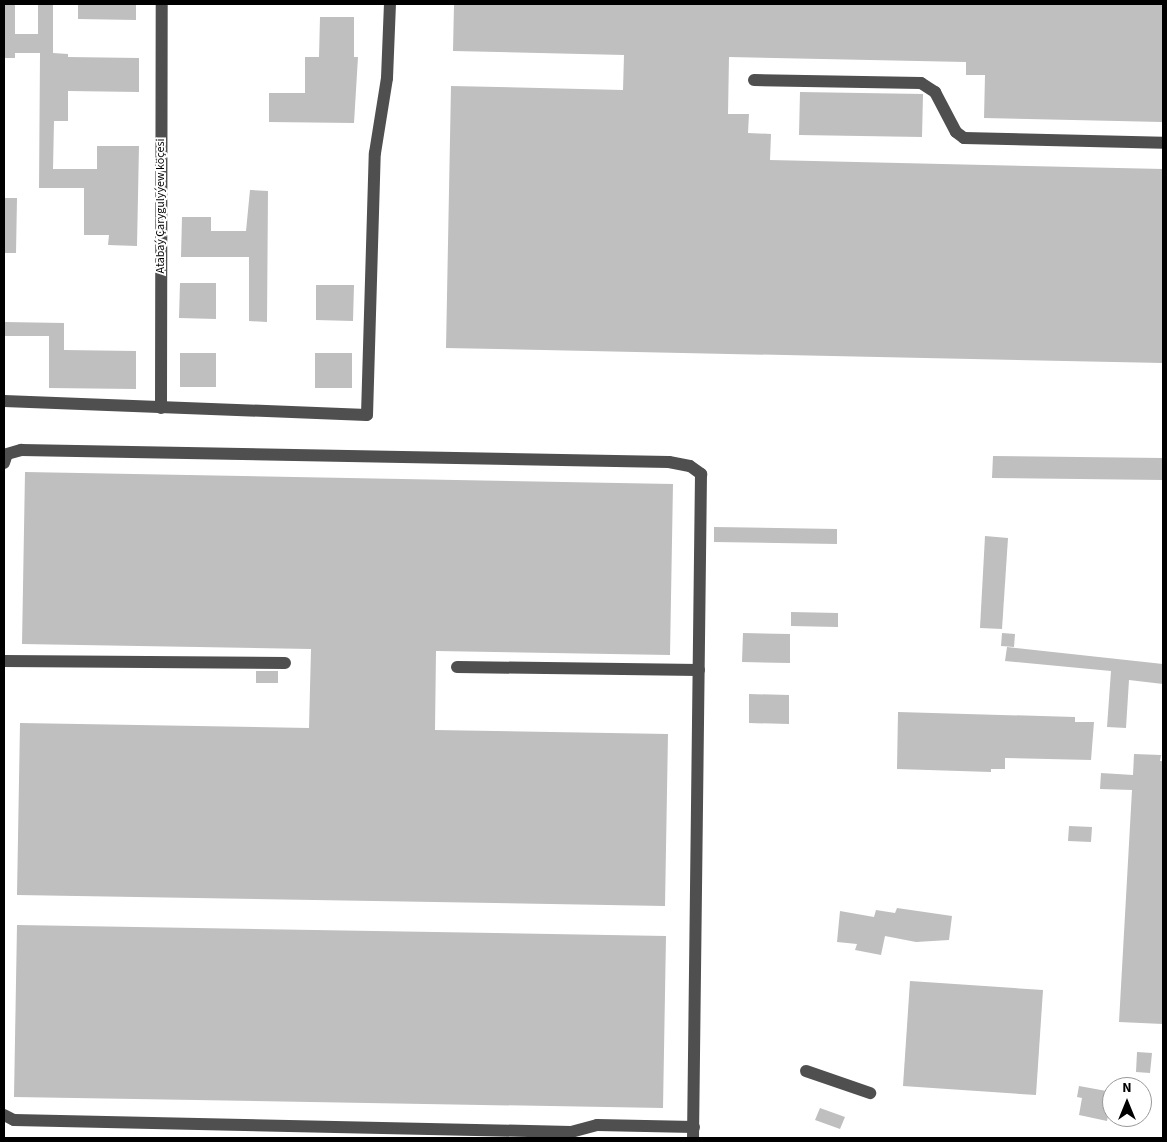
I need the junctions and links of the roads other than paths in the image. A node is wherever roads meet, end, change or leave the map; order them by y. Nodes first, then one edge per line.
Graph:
1 (162, 4) edge
2 (390, 4) edge
3 (754, 80) dead end
4 (1163, 143) edge
5 (4, 401) edge
6 (161, 408) junction
7 (4, 463) edge
8 (4, 661) edge
9 (285, 663) dead end
10 (457, 667) dead end
11 (699, 670) junction
12 (806, 1071) dead end
13 (870, 1093) dead end
14 (4, 1115) edge
15 (693, 1133) edge

1 - 6 street, Atabaý Çarygulyýew köçesi
2 - 6 street
3 - 4 street
5 - 6 street
7 - 11 street
8 - 9 street
10 - 11 street
11 - 15 street
12 - 13 street
14 - 15 street

